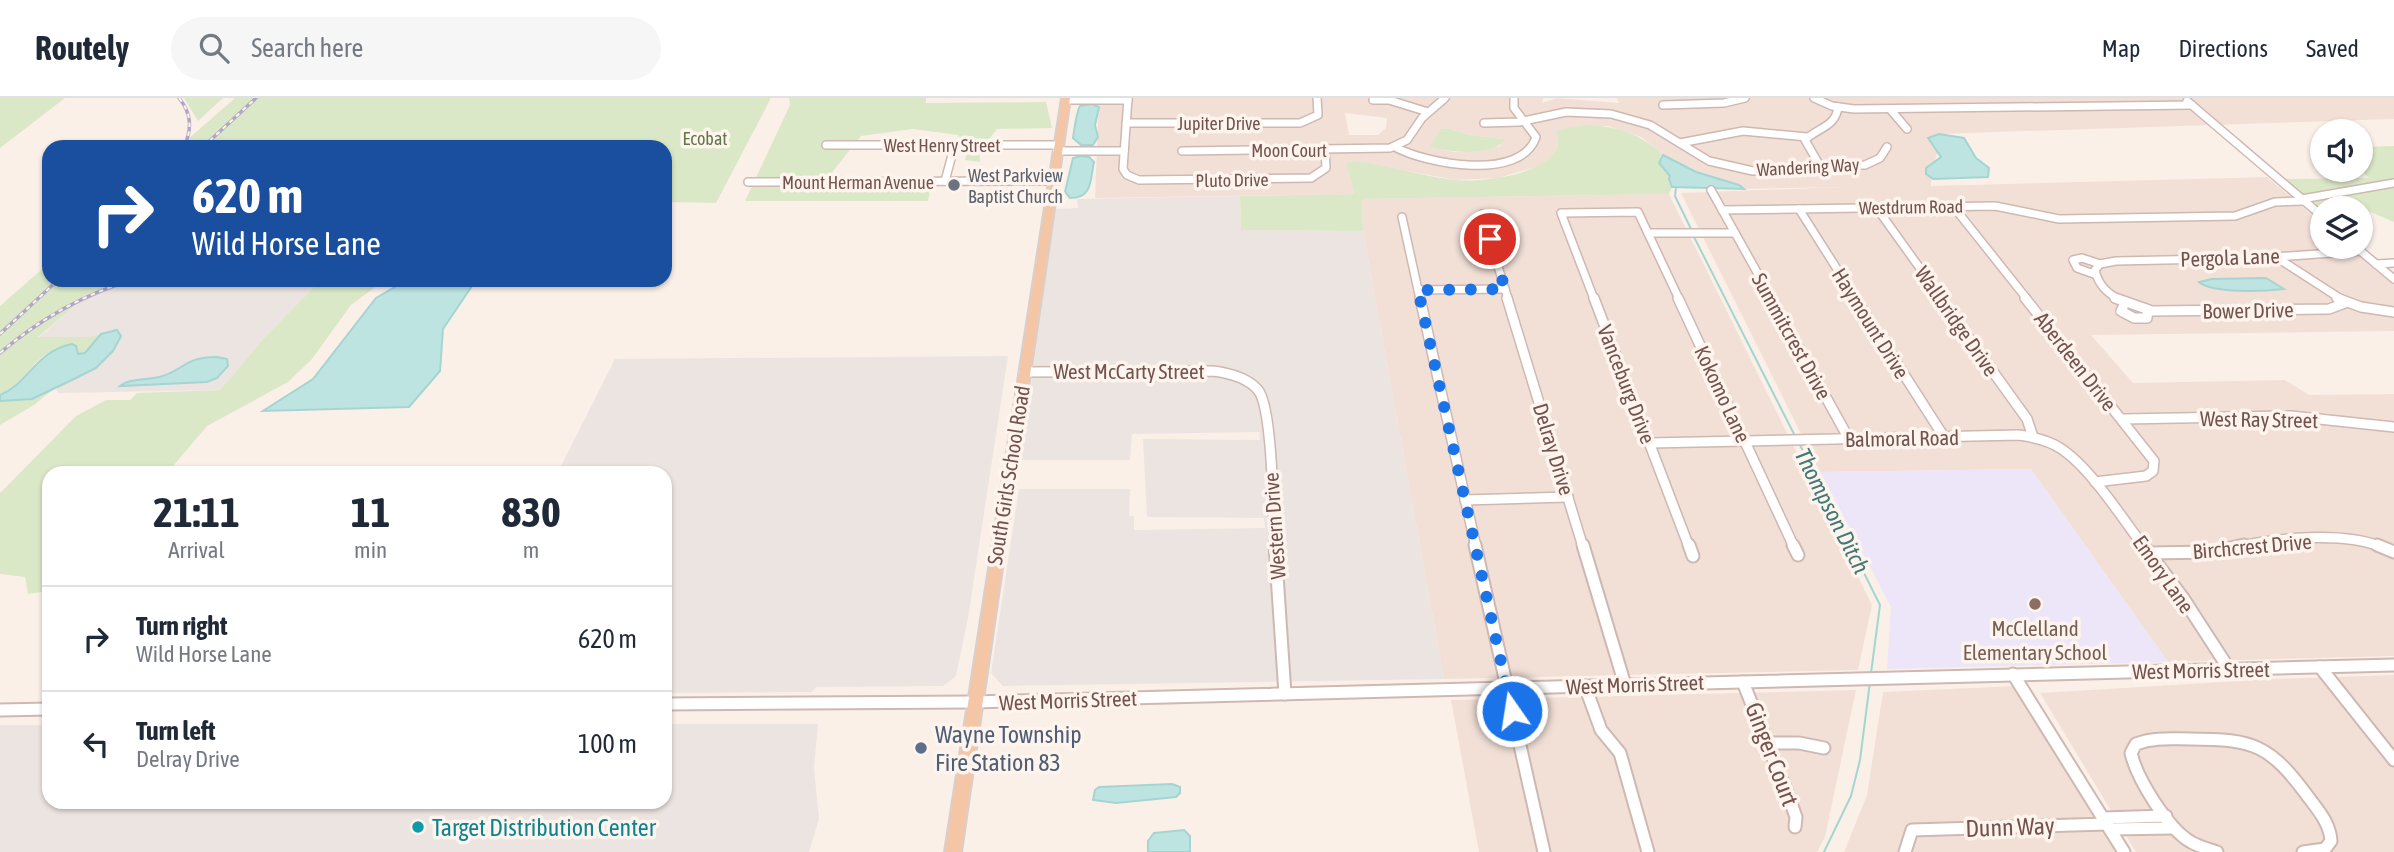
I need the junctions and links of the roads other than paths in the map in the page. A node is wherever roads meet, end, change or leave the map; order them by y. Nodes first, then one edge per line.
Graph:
1 (1317, 98) edge
2 (1445, 98) edge
3 (1514, 98) edge
4 (1745, 98) edge
5 (1814, 98) edge
6 (2184, 98) edge
7 (1066, 99) edge
8 (1128, 99) edge
9 (1373, 100) dead end
10 (1663, 105) dead end
11 (2192, 105) junction
12 (1838, 107) junction
13 (1890, 109) junction
14 (1428, 112) junction
15 (1525, 121) junction
16 (1126, 123) junction
17 (1483, 123) dead end
18 (1907, 129) dead end
19 (1807, 136) junction
20 (955, 144) junction
21 (1680, 144) junction
22 (826, 145) dead end
23 (1395, 147) junction
24 (1887, 147) dead end
25 (1058, 148) junction
26 (1325, 150) junction
27 (1124, 151) junction
28 (1182, 151) dead end
29 (1820, 166) junction
30 (945, 181) junction
31 (1053, 181) junction
32 (748, 182) dead end
33 (2394, 183) edge
34 (1711, 190) dead end
35 (2305, 202) junction
36 (1953, 206) junction
37 (2310, 206) edge
38 (1876, 207) junction
39 (1799, 209) junction
40 (1722, 210) junction
41 (1482, 214) dead end
42 (1402, 217) dead end
43 (1648, 233) junction
44 (1735, 233) junction
45 (2310, 254) edge
46 (2276, 257) junction
47 (2370, 259) edge
48 (2394, 263) edge
49 (2100, 264) junction
50 (2376, 264) junction
51 (2094, 274) junction
52 (2394, 279) edge
53 (2102, 286) joint
54 (1505, 289) junction
55 (1418, 290) junction
56 (2345, 303) junction
57 (2394, 309) edge
58 (1024, 372) junction
59 (1234, 375) joint
60 (2123, 419) junction
61 (2394, 426) edge
62 (1944, 437) junction
63 (2033, 437) junction
64 (1849, 439) junction
65 (1745, 441) junction
66 (1650, 443) junction
67 (2095, 482) junction
68 (1568, 497) junction
69 (1465, 500) junction
70 (2394, 552) edge
71 (2149, 553) junction
72 (1798, 555) dead end
73 (1693, 556) dead end
74 (2394, 665) edge
75 (2320, 667) junction
76 (2229, 669) junction
77 (2013, 674) junction
78 (1743, 682) junction
79 (1625, 685) junction
80 (1585, 686) junction
81 (1506, 688) junction
82 (1285, 694) junction
83 (974, 702) junction
84 (672, 704) edge
85 (42, 709) edge
86 (0, 710) edge
87 (1769, 743) junction
88 (1824, 748) dead end
89 (2394, 760) edge
90 (2170, 822) junction
91 (2107, 824) junction
92 (1795, 828) dead end
93 (953, 852) edge
94 (1544, 852) edge
95 (1648, 852) edge
96 (1905, 852) edge
97 (2124, 852) edge
98 (2217, 852) edge
99 (2303, 852) edge

1 - 16 street, Jupiter Drive
2 - 14 street
3 - 15 street
4 - 10 street
5 - 12 street
6 - 11 street
7 - 8 street
7 - 25 main road, South Girls School Road
8 - 16 street
9 - 14 street
11 - 13 street
11 - 35 street
12 - 13 street
12 - 19 street
13 - 18 street
14 - 23 street
15 - 17 street, Wandering Way
15 - 21 street, Wandering Way
15 - 23 street
16 - 27 street
19 - 21 street
19 - 29 street
20 - 22 street, West Henry Street
20 - 25 street, West Henry Street
20 - 30 street
21 - 29 street, Wandering Way
23 - 26 street, Moon Court
24 - 29 street, Wandering Way
25 - 27 street, West Henry Street
25 - 31 main road, South Girls School Road
26 - 27 street, Pluto Drive
26 - 28 street, Moon Court
30 - 31 street, Mount Herman Avenue
30 - 32 street, Mount Herman Avenue
31 - 58 main road, South Girls School Road
33 - 35 street, Westdrum Road
34 - 40 street
35 - 36 street, Westdrum Road
35 - 37 street
36 - 38 street, Westdrum Road
36 - 60 street, Aberdeen Drive
38 - 39 street, Westdrum Road
38 - 63 street, Wallbridge Drive
39 - 40 street, Westdrum Road
39 - 62 street, Haymount Drive
40 - 44 street
41 - 54 street, Delray Drive
42 - 55 street
43 - 44 street
43 - 65 street, Kokomo Lane
43 - 66 street, Vanceburg Drive
44 - 64 street, Summitcrest Drive
45 - 46 street, Pergola Lane
46 - 49 street, Pergola Lane
46 - 56 street
47 - 50 street
48 - 50 street
49 - 51 street
49 - 51 street, Pergola Lane
50 - 52 street
51 - 53 street, Pergola Lane
53 - 56 street, Bower Drive
54 - 55 street
54 - 68 street, Delray Drive
55 - 69 street
56 - 57 street
58 - 59 street, West McCarty Street
58 - 83 main road, South Girls School Road
59 - 82 street, Western Drive
60 - 61 street, West Ray Street
60 - 67 street, Aberdeen Drive
62 - 63 street, Balmoral Road
62 - 64 street, Balmoral Road
63 - 67 street, Balmoral Road
64 - 65 street, Balmoral Road
65 - 66 street, Balmoral Road
65 - 72 street, Kokomo Lane
66 - 73 street, Vanceburg Drive
67 - 71 street, Emory Lane
68 - 69 street
68 - 79 street, Delray Drive
69 - 81 street
70 - 71 street, Birchcrest Drive
71 - 76 street, Emory Lane
74 - 75 street, West Morris Street
75 - 76 street, West Morris Street
75 - 89 street
76 - 77 street, West Morris Street
77 - 78 street, West Morris Street
77 - 91 street
78 - 79 street, West Morris Street
78 - 87 street, Ginger Court
79 - 80 street, West Morris Street
80 - 81 street, West Morris Street
80 - 95 street
81 - 82 street, West Morris Street
81 - 94 street
82 - 83 street, West Morris Street
83 - 84 street, West Morris Street
83 - 93 main road, South Girls School Road
85 - 86 street
87 - 88 street
87 - 92 street, Ginger Court
90 - 91 street, Dunn Way
90 - 98 street
90 - 99 street
91 - 96 street, Dunn Way
91 - 97 street

